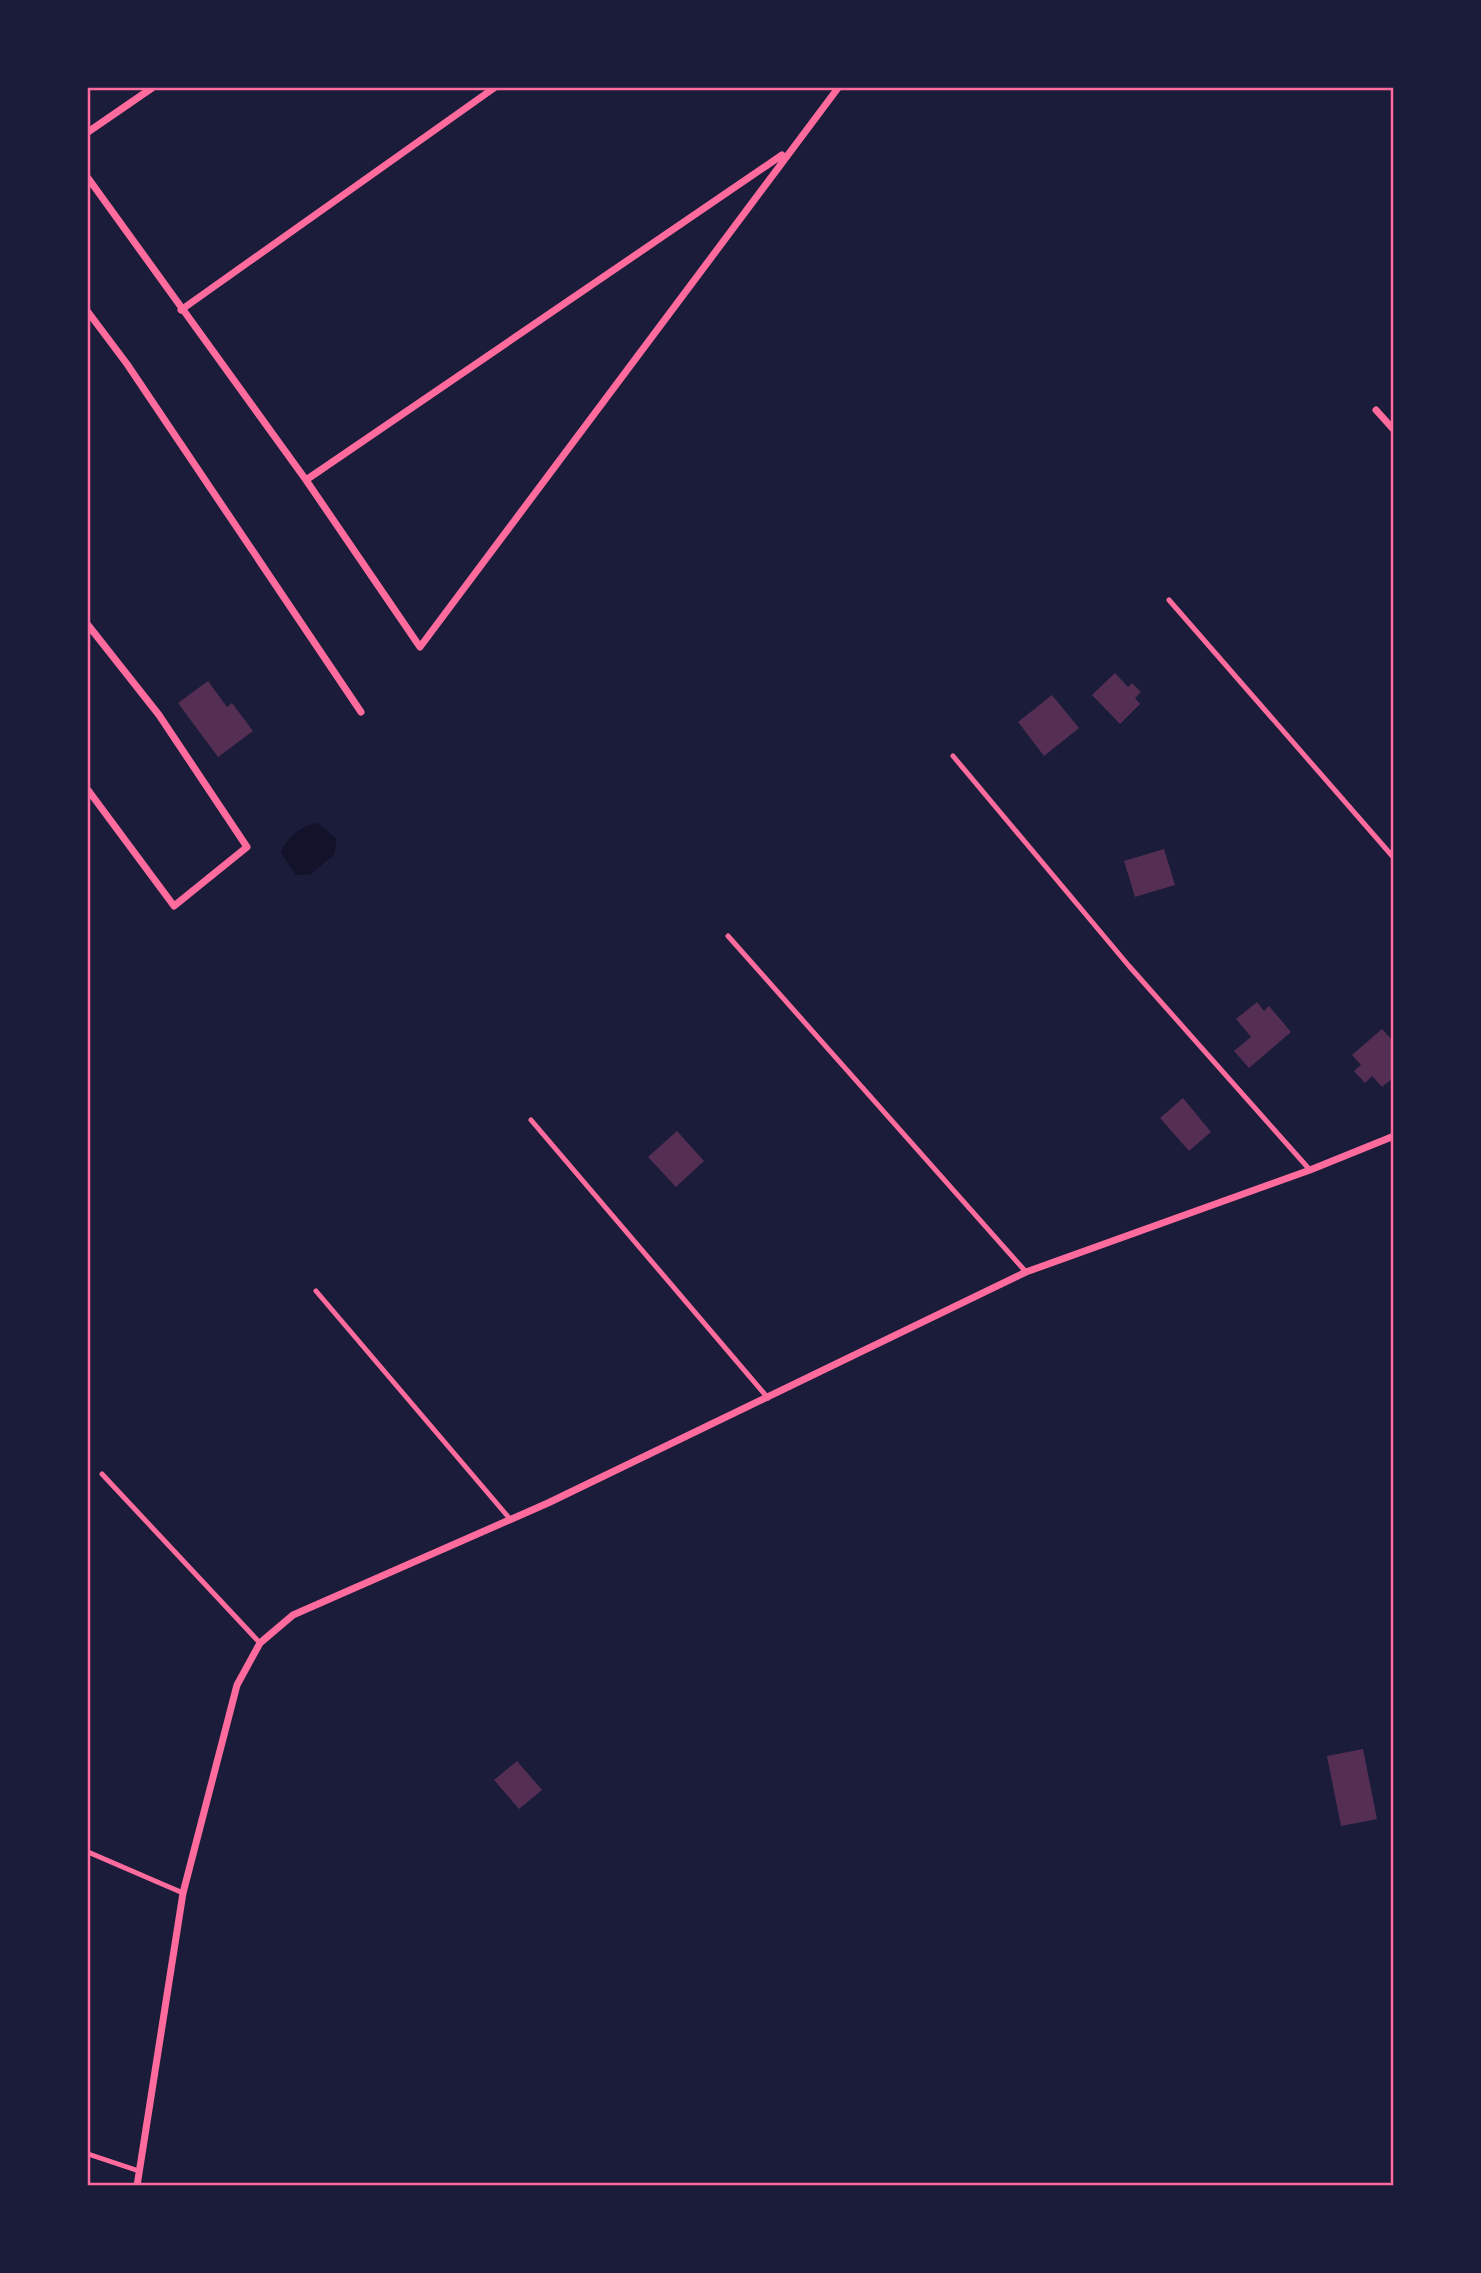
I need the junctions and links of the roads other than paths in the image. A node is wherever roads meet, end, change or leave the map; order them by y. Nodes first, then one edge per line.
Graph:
1 (152, 88) edge
2 (494, 88) edge
3 (838, 88) edge
4 (88, 132) edge
5 (788, 150) junction
6 (88, 177) edge
7 (181, 310) junction
8 (88, 312) edge
9 (1376, 410) dead end
10 (1394, 430) edge
11 (306, 480) junction
12 (1169, 600) dead end
13 (88, 625) edge
14 (360, 712) dead end
15 (953, 756) dead end
16 (88, 790) edge
17 (1394, 858) edge
18 (728, 936) dead end
19 (531, 1120) dead end
20 (1394, 1136) edge
21 (1310, 1170) junction
22 (1026, 1272) junction
23 (316, 1290) dead end
24 (768, 1398) junction
25 (102, 1474) dead end
26 (510, 1519) junction
27 (260, 1643) junction
28 (88, 1852) edge
29 (183, 1893) junction
30 (88, 2154) edge
31 (139, 2171) junction
32 (137, 2186) edge

1 - 4 street
2 - 7 street
3 - 5 street
5 - 11 street
5 - 11 street
6 - 7 street
7 - 11 street
8 - 14 street
9 - 10 street
12 - 17 lane
13 - 16 street
15 - 21 lane
18 - 22 lane
19 - 24 lane
20 - 21 street
21 - 22 street
22 - 24 street
23 - 26 lane
24 - 26 street
25 - 27 lane
26 - 27 street
27 - 29 street
28 - 29 lane
29 - 31 street
30 - 31 lane
31 - 32 street

